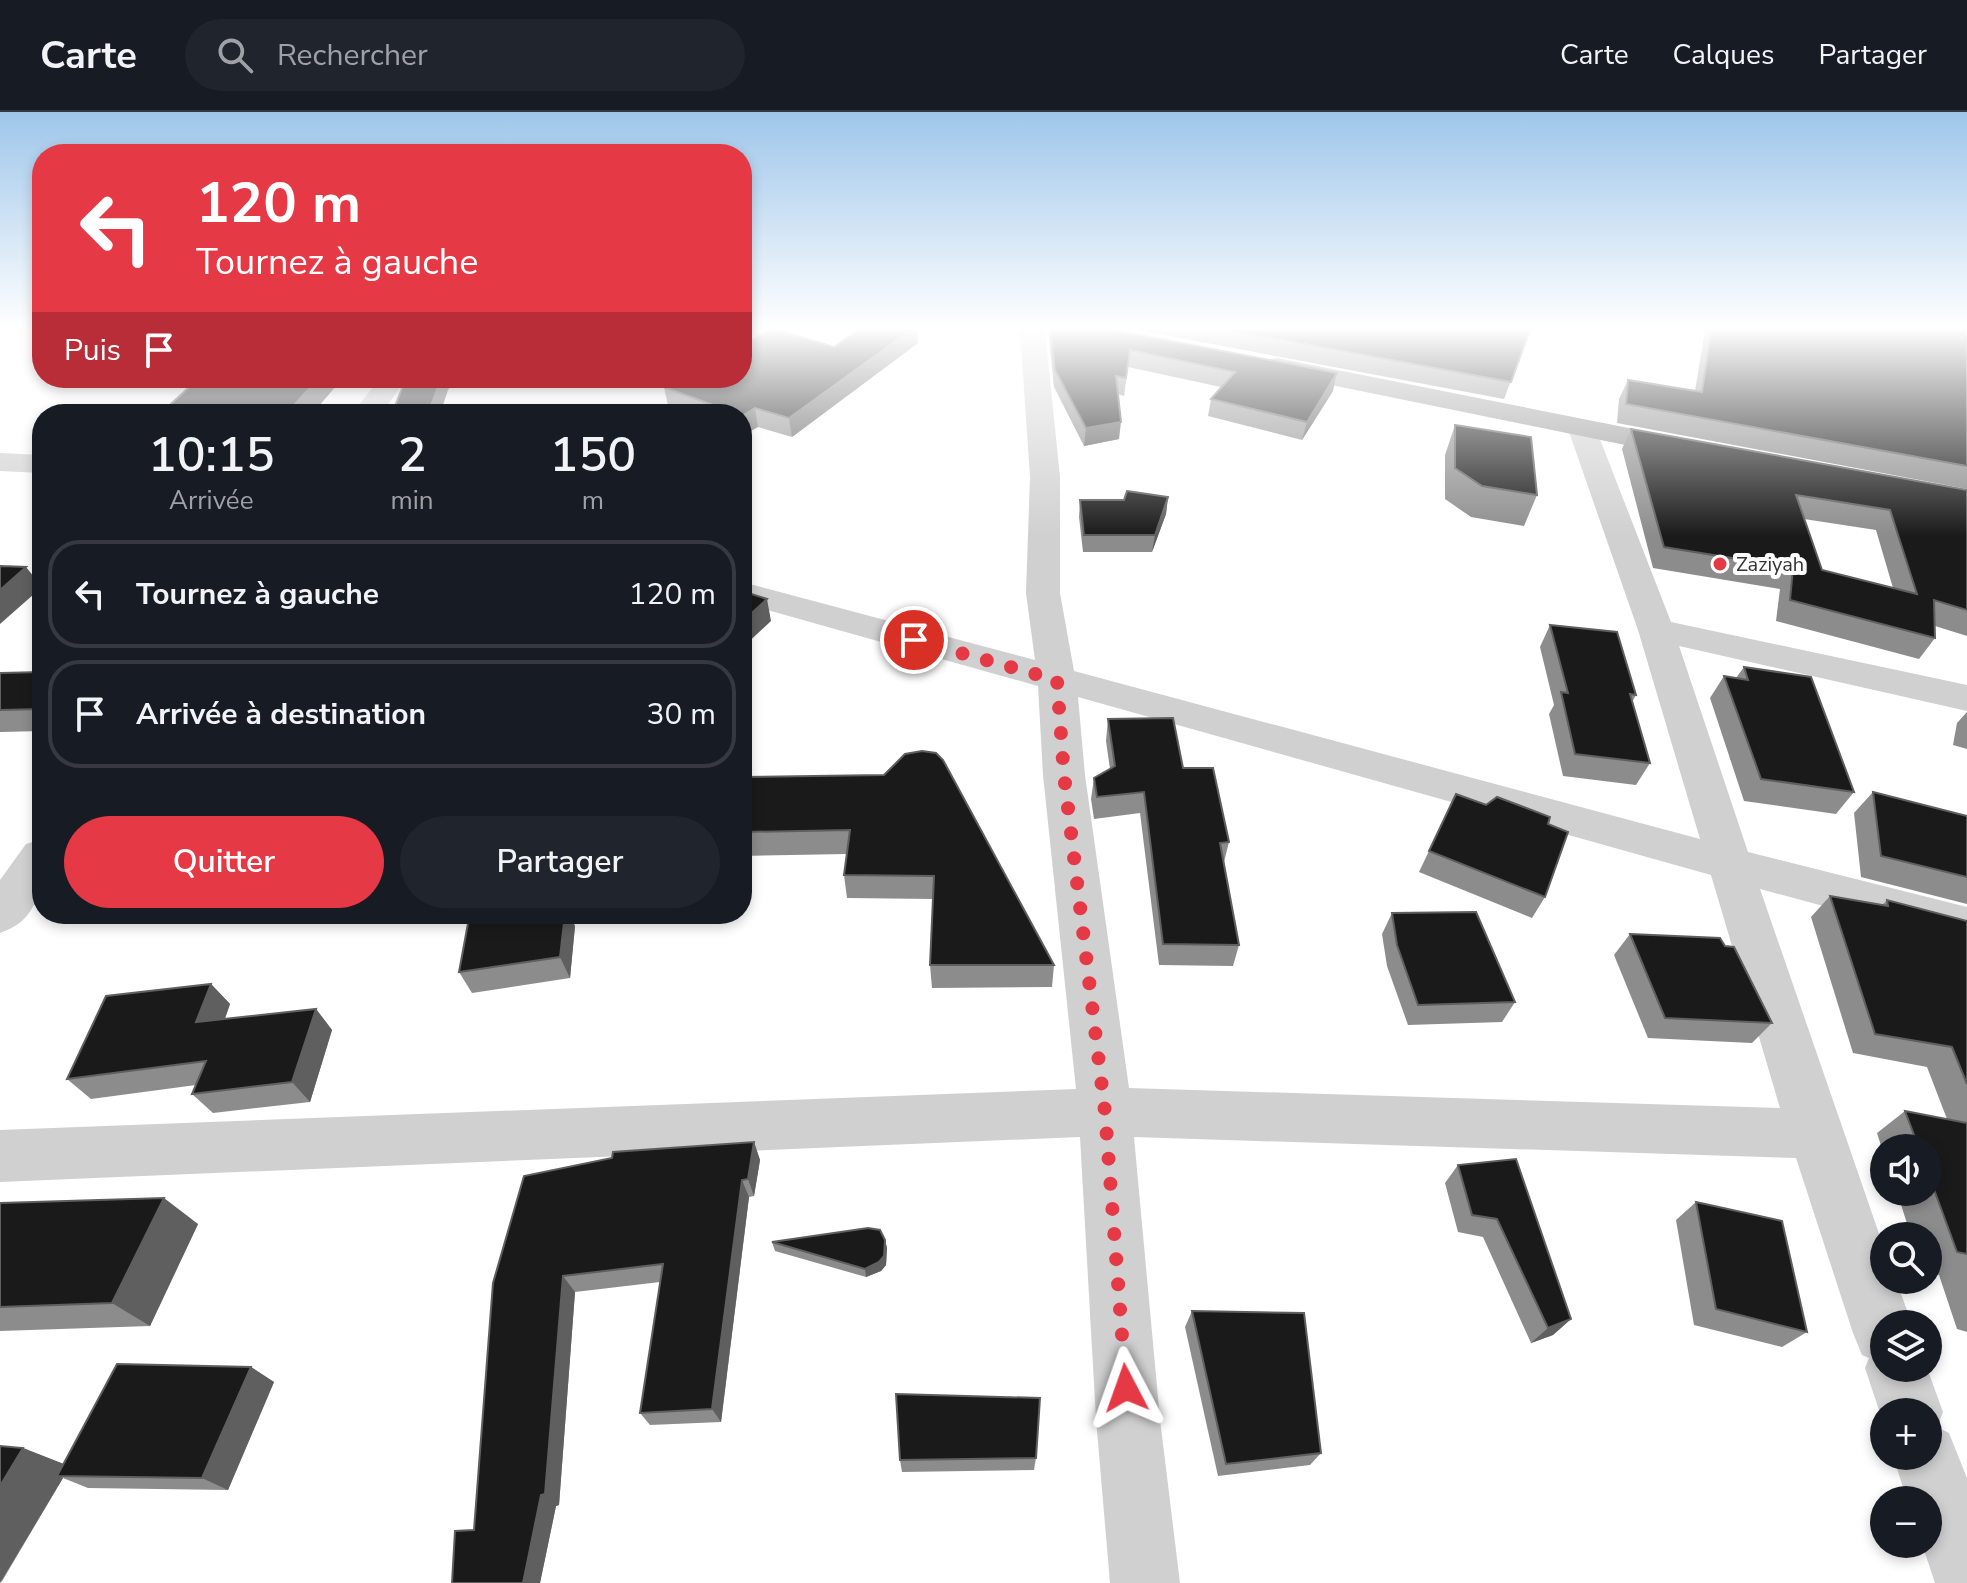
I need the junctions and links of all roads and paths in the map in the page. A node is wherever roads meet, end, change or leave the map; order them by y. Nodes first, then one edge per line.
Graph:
1 (1038, 399) edge
2 (1435, 399) edge
3 (1582, 429) junction
4 (1703, 452) edge
5 (0, 462) edge
6 (32, 464) edge
7 (752, 595) edge
8 (1656, 630) junction
9 (1057, 680) junction
10 (1967, 698) edge
11 (1730, 864) junction
12 (32, 870) edge
13 (0, 915) edge
14 (1967, 926) edge
15 (1105, 1112) junction
16 (1815, 1134) junction
17 (0, 1156) edge
18 (1876, 1310) edge
19 (1931, 1470) edge
20 (1967, 1574) edge
21 (1145, 1583) edge

1 - 9 street
2 - 3 highway
3 - 4 highway
3 - 8 street
5 - 6 street
7 - 9 street
8 - 10 street
8 - 11 street
9 - 11 street
9 - 15 street
11 - 14 street
11 - 16 street
12 - 13 street
15 - 16 street
15 - 17 street
15 - 21 street
16 - 18 street
19 - 20 street

